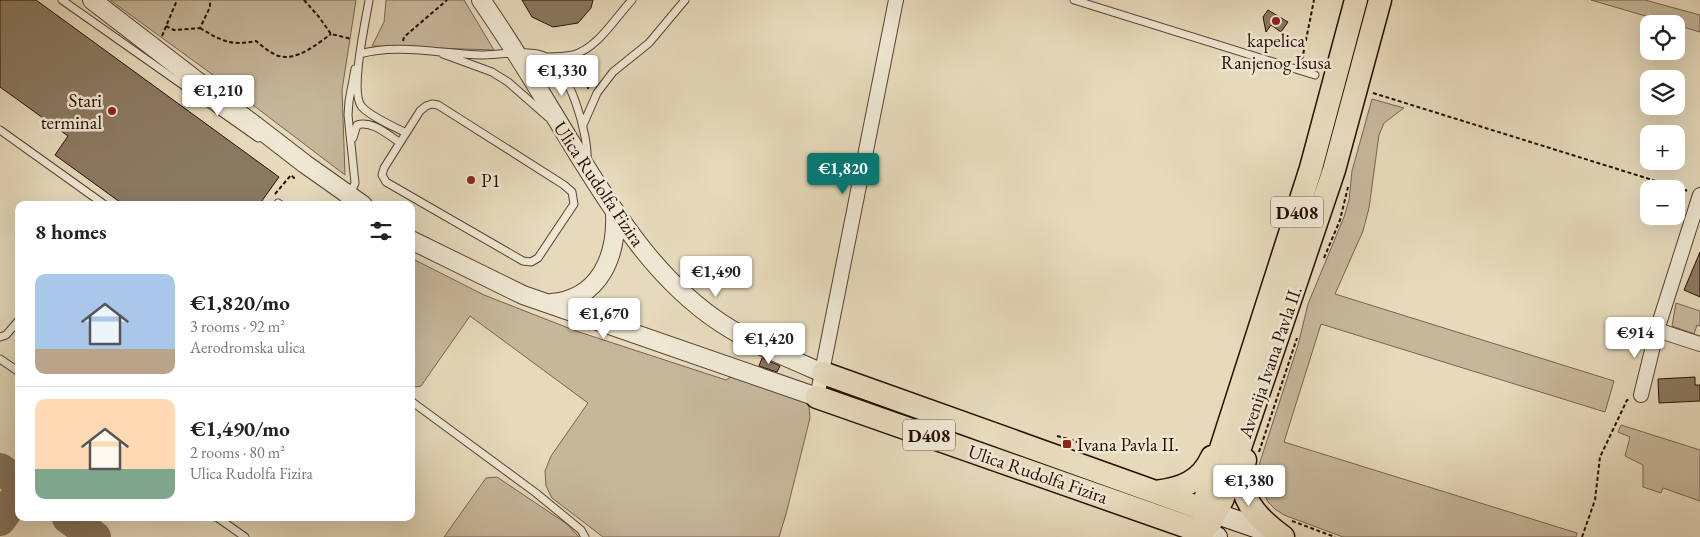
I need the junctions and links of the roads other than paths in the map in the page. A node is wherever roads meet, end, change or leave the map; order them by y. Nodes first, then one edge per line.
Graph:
1 (62, 0) edge
2 (92, 0) edge
3 (369, 0) edge
4 (481, 0) edge
5 (632, 0) edge
6 (896, 0) edge
7 (1074, 0) edge
8 (1356, 0) edge
9 (1380, 0) edge
10 (684, 1) edge
11 (434, 51) junction
12 (360, 54) junction
13 (517, 54) junction
14 (546, 57) junction
15 (1315, 75) dead end
16 (583, 125) junction
17 (0, 130) edge
18 (406, 133) junction
19 (564, 133) junction
20 (399, 142) junction
21 (352, 143) junction
22 (587, 168) junction
23 (320, 174) junction
24 (1700, 195) edge
25 (98, 201) edge
26 (351, 201) edge
27 (352, 201) edge
28 (615, 214) junction
29 (415, 242) edge
30 (548, 303) junction
31 (15, 325) edge
32 (1656, 330) junction
33 (0, 337) edge
34 (1700, 344) edge
35 (0, 359) edge
36 (15, 369) edge
37 (823, 373) junction
38 (1641, 396) road end
39 (817, 397) junction
40 (415, 404) edge
41 (1241, 418) junction
42 (1155, 492) junction
43 (1210, 511) junction
44 (222, 521) edge
45 (1283, 531) edge
46 (583, 533) edge
47 (1207, 535) edge
48 (245, 537) edge
49 (591, 537) edge

1 - 23 lane
2 - 23 street
3 - 12 lane
4 - 13 street, Ulica Rudolfa Fizira
5 - 14 lane
6 - 37 street
7 - 15 lane
8 - 41 main road, Avenija Ivana Pavla II. / D408
9 - 41 main road, Avenija Ivana Pavla II. / D408
10 - 16 lane
11 - 12 lane
11 - 13 lane
11 - 19 lane
12 - 18 lane
12 - 21 lane
13 - 14 lane
13 - 19 street, Ulica Rudolfa Fizira
14 - 16 lane
16 - 22 lane
17 - 25 lane
18 - 20 lane
18 - 20 lane
19 - 22 street, Ulica Rudolfa Fizira
20 - 21 lane
21 - 27 lane
22 - 28 street, Ulica Rudolfa Fizira
23 - 26 street
24 - 32 street
28 - 30 street
28 - 37 street, Ulica Rudolfa Fizira
29 - 30 street, Ulica Rudolfa Fizira
30 - 39 street, Ulica Rudolfa Fizira
31 - 33 lane
32 - 34 street
32 - 38 street
35 - 36 lane
37 - 39 street
37 - 42 main road, Ulica Rudolfa Fizira / D408
39 - 47 main road, Ulica Rudolfa Fizira / D408
40 - 46 lane
41 - 42 main road
41 - 43 main road, Avenija Ivana Pavla II. / D408
41 - 45 main road
42 - 43 main road, Ulica Rudolfa Fizira / D408
43 - 45 main road, Ulica Rudolfa Fizira
43 - 47 main road, Avenija Ivana Pavla II. / D408
44 - 48 lane
46 - 49 lane

